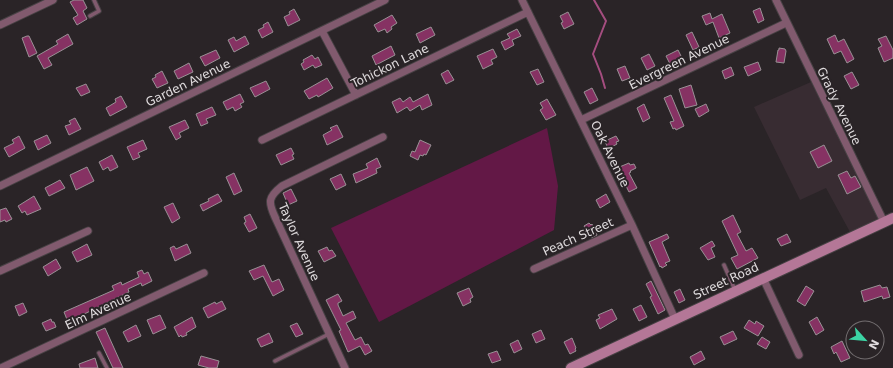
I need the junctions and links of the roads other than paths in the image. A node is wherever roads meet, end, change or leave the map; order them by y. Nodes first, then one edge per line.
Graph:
1 (53, 0) edge
2 (94, 0) edge
3 (384, 0) edge
4 (522, 0) edge
5 (776, 0) edge
6 (528, 12) junction
7 (90, 16) dead end
8 (786, 23) junction
9 (0, 25) edge
10 (322, 30) junction
11 (356, 95) junction
12 (581, 120) junction
13 (383, 137) dead end
14 (262, 140) dead end
15 (0, 186) edge
16 (889, 220) edge
17 (632, 225) junction
18 (88, 231) dead end
19 (724, 265) dead end
20 (534, 269) dead end
21 (0, 271) edge
22 (204, 273) dead end
23 (763, 278) junction
24 (736, 291) junction
25 (675, 319) junction
26 (329, 334) junction
27 (99, 353) dead end
28 (799, 355) dead end
29 (275, 361) dead end
30 (1, 368) edge
31 (106, 368) edge
32 (345, 368) edge
33 (571, 368) edge

1 - 9 street
2 - 7 lane
3 - 10 street, Garden Avenue
4 - 6 street, Oak Avenue
5 - 8 street, Grady Avenue
6 - 11 street, Tohickon Lane
6 - 12 street, Oak Avenue
8 - 12 street, Evergreen Avenue
8 - 16 street, Grady Avenue
10 - 11 street
10 - 15 street, Garden Avenue
11 - 14 street, Tohickon Lane
12 - 17 street, Oak Avenue
13 - 26 street, Taylor Avenue
16 - 23 main road, Street Road
17 - 20 street, Peach Street
17 - 25 street, Oak Avenue
18 - 21 street
19 - 24 lane
22 - 30 street, Elm Avenue
23 - 24 main road, Street Road
23 - 28 street
24 - 25 main road, Street Road
25 - 33 main road, Street Road
26 - 29 lane
26 - 32 street, Taylor Avenue
27 - 31 lane

